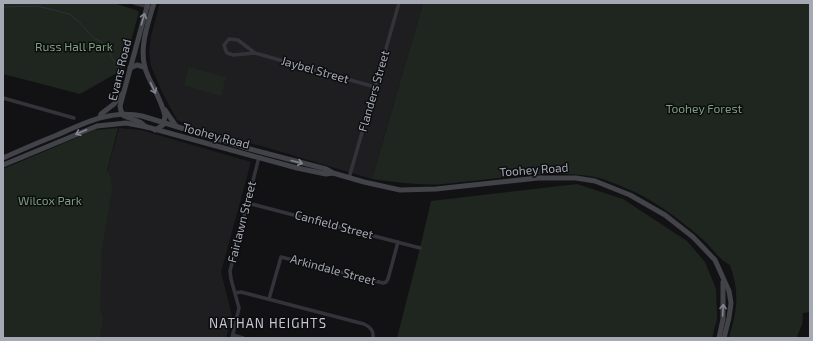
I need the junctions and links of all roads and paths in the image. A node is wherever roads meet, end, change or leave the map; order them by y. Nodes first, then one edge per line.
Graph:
1 (134, 3) edge
2 (399, 3) edge
3 (150, 5) edge
4 (255, 53) junction
5 (144, 67) junction
6 (130, 68) junction
7 (375, 87) junction
8 (123, 93) junction
9 (3, 98) edge
10 (163, 108) junction
11 (122, 114) junction
12 (100, 117) junction
13 (74, 118) dead end
14 (164, 122) junction
15 (176, 126) junction
16 (147, 127) junction
17 (154, 130) junction
18 (260, 152) junction
19 (3, 158) edge
20 (259, 158) junction
21 (3, 165) edge
22 (333, 173) junction
23 (349, 178) junction
24 (248, 203) junction
25 (398, 242) junction
26 (420, 248) dead end
27 (724, 281) junction
28 (235, 293) junction
29 (269, 299) junction
30 (233, 337) edge
31 (243, 338) edge
32 (373, 338) edge
33 (719, 338) edge
34 (724, 338) edge

1 - 3 street
2 - 7 street, Flanders Street
3 - 5 main road, Evans Road
6 -> 3 main road, Evans Road
4 - 4 street, Jaybel Street
4 - 7 street, Jaybel Street
5 - 6 main road
5 -> 10 main road, Evans Road
6 - 8 main road, Evans Road
7 - 23 street, Flanders Street
8 - 11 main road, Evans Road
8 - 12 main road
9 - 13 street
10 - 14 main road
10 - 15 main road
11 - 12 main road, Toohey Road
11 - 14 main road, Toohey Road
11 - 16 main road, Evans Road
12 - 19 main road
14 - 15 main road, Toohey Road
14 - 17 main road
15 - 18 main road, Toohey Road
16 - 17 main road, Toohey Road
16 -> 21 main road, Toohey Road
17 - 20 main road, Toohey Road
18 - 20 street, Fairlawn Street
18 -> 22 main road, Toohey Road
20 - 22 main road, Toohey Road
20 - 24 street, Fairlawn Street
22 - 23 main road, Toohey Road
23 - 27 main road, Toohey Road
24 - 25 street, Canfield Street
24 - 28 street, Fairlawn Street
25 - 26 street, Canfield Street
25 - 29 street, Arkindale Street
33 -> 27 main road, Toohey Road
27 - 34 main road, Toohey Road
28 - 29 street
28 - 30 street, Fairlawn Street
29 - 32 street
30 - 31 street

